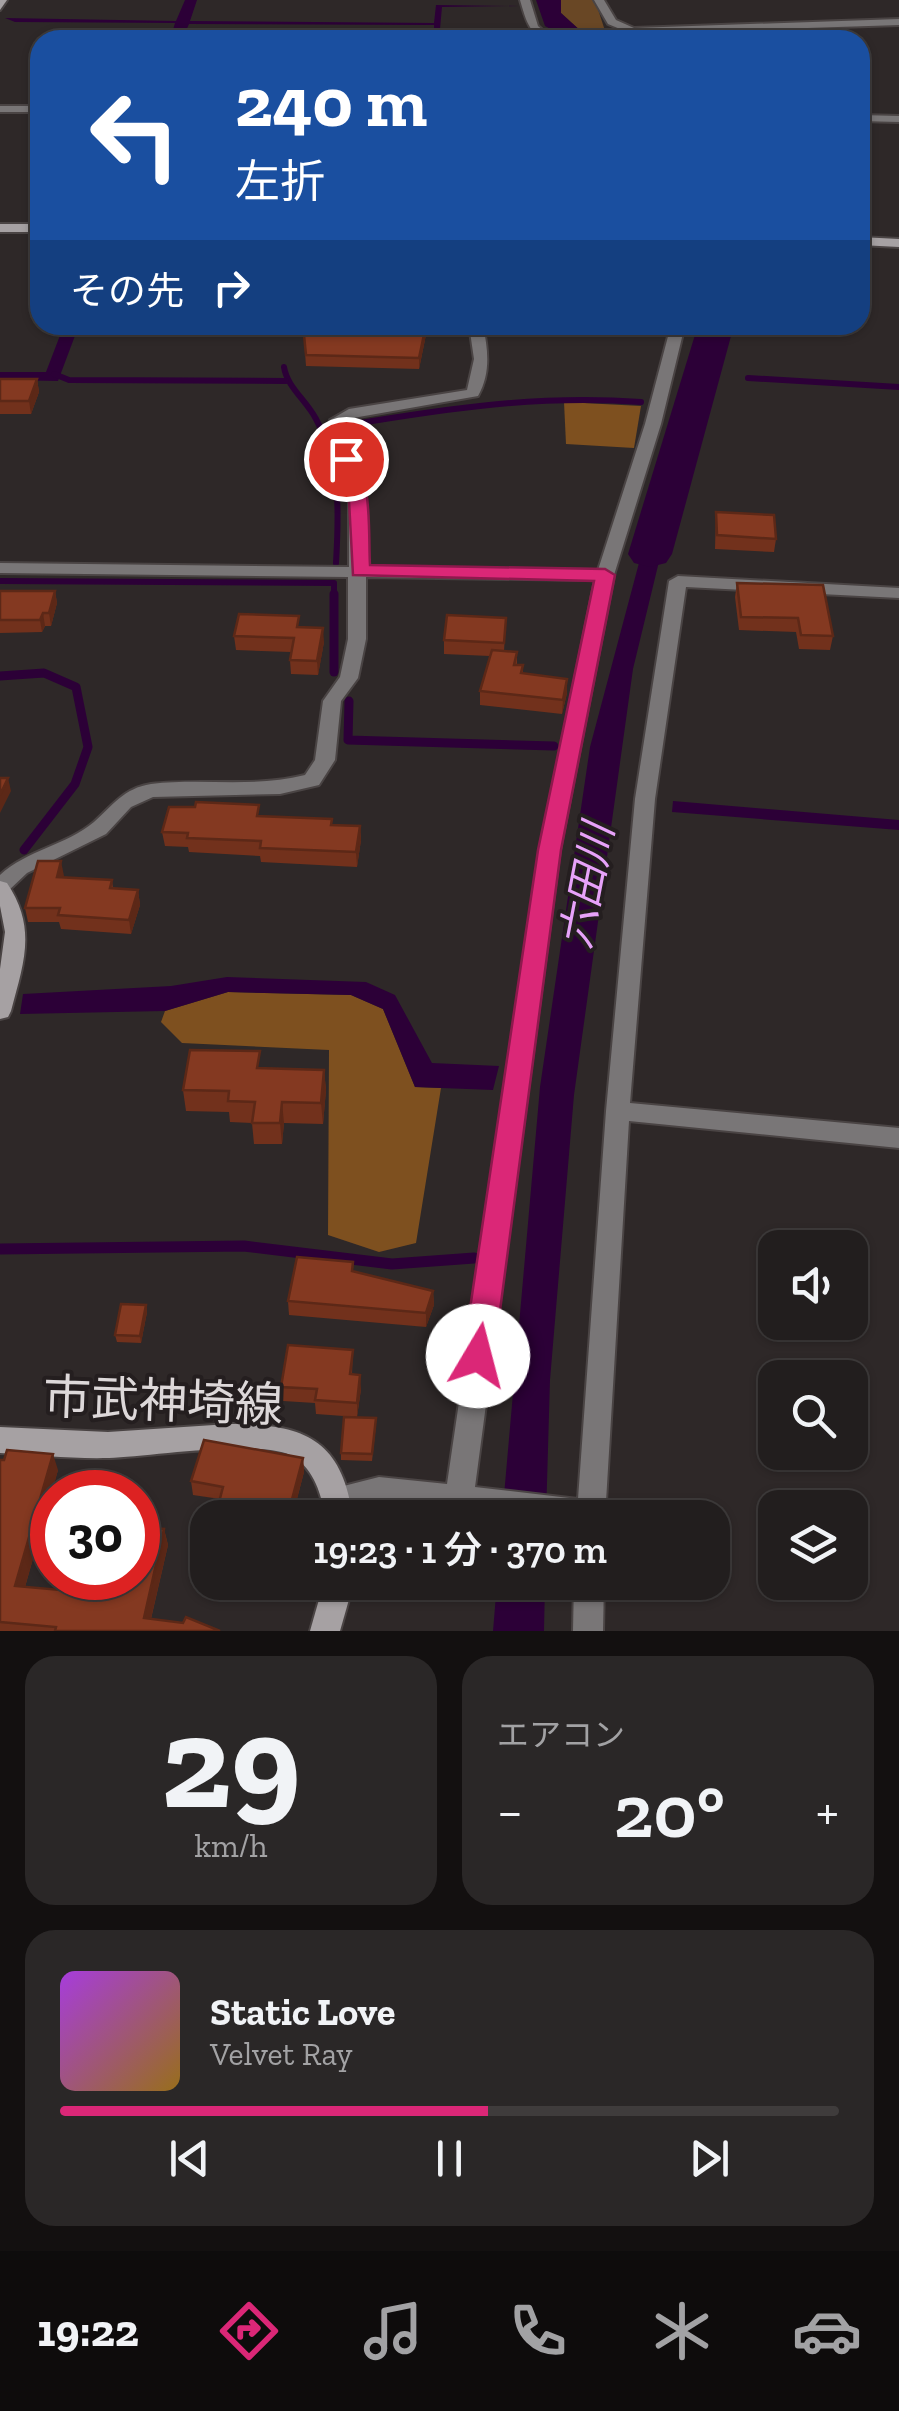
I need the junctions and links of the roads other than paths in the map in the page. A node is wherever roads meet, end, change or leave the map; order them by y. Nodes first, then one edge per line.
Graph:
1 (524, 0) edge
2 (599, 0) edge
3 (899, 22) edge
4 (537, 30) edge
5 (630, 30) edge
6 (662, 30) edge
7 (0, 109) edge
8 (30, 109) edge
9 (870, 119) edge
10 (899, 120) edge
11 (0, 228) edge
12 (30, 228) edge
13 (870, 242) edge
14 (899, 243) edge
15 (478, 335) edge
16 (675, 335) edge
17 (0, 568) edge
18 (360, 571) junction
19 (605, 575) junction
20 (899, 592) edge
21 (0, 888) edge
22 (0, 1012) edge
23 (618, 1111) junction
24 (899, 1138) edge
25 (0, 1440) edge
26 (460, 1499) junction
27 (335, 1500) edge
28 (358, 1500) edge
29 (468, 1500) edge
30 (592, 1500) edge
31 (334, 1600) edge
32 (589, 1600) edge
33 (325, 1631) edge
34 (588, 1631) edge

1 - 4 street
2 - 5 street
3 - 6 street
7 - 8 street
9 - 10 street
11 - 12 main road
13 - 14 main road
15 - 18 street
16 - 19 street
17 - 18 street
18 - 19 street
18 - 21 street
19 - 26 street
20 - 23 street
21 - 22 main road
23 - 24 street
23 - 30 street
25 - 27 main road, 市武神埼線
26 - 28 street
26 - 29 street
31 - 33 main road
32 - 34 street

